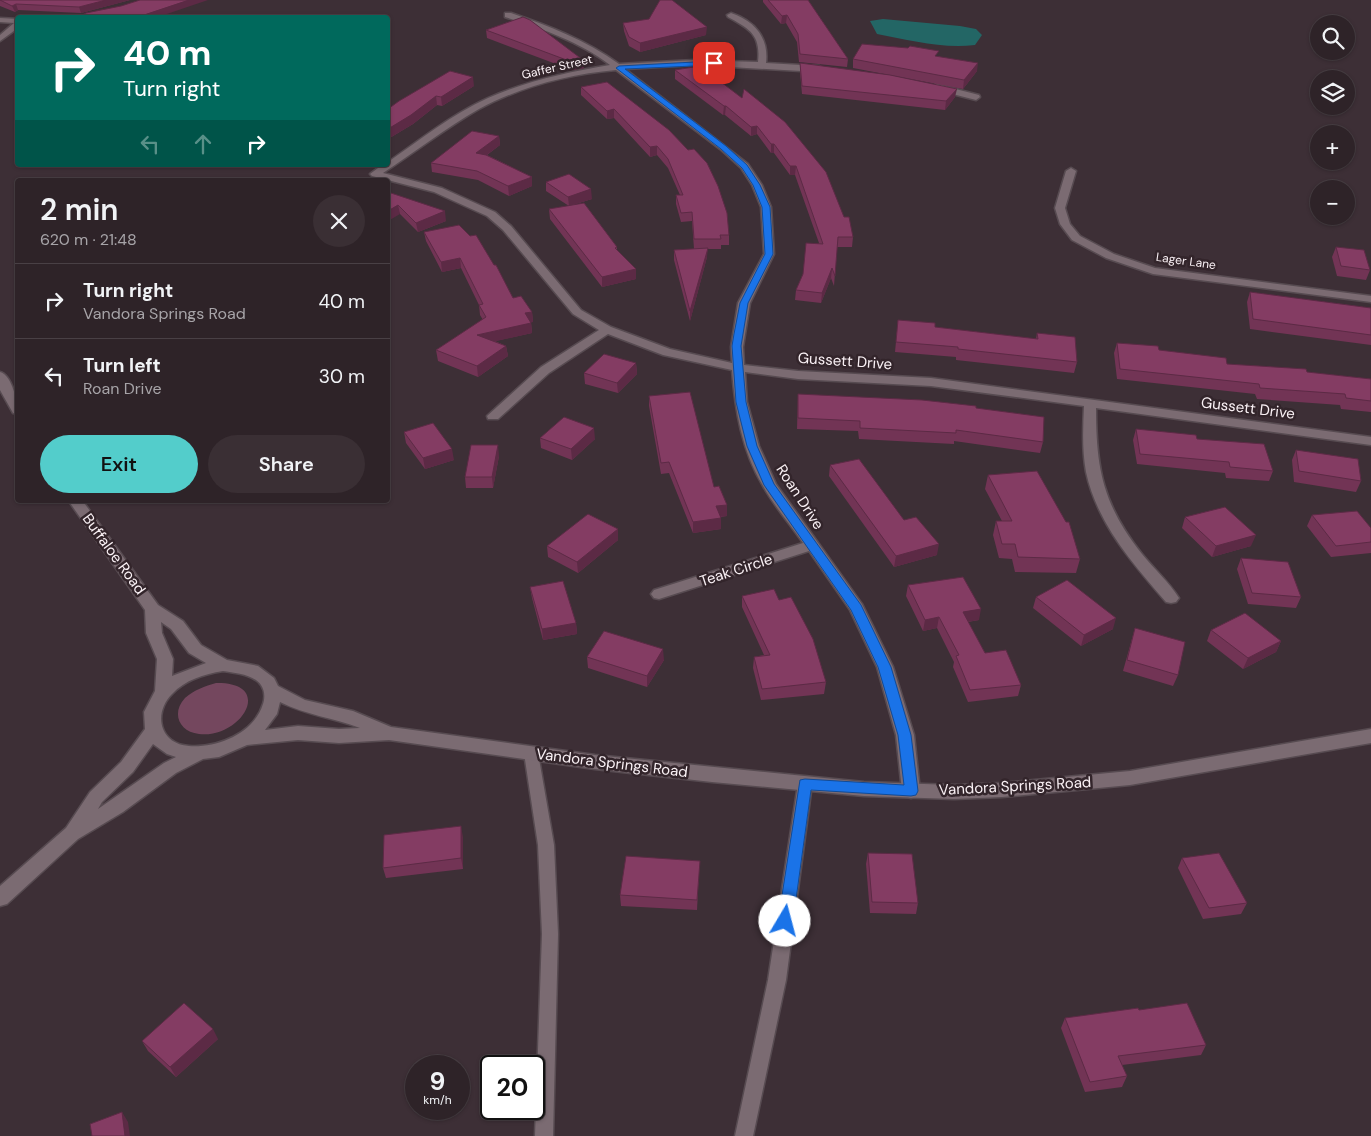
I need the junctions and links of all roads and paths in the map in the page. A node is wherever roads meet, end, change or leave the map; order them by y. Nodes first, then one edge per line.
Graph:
1 (508, 15) dead end
2 (731, 15) dead end
3 (0, 20) edge
4 (15, 22) edge
5 (15, 26) edge
6 (0, 39) edge
7 (762, 64) junction
8 (619, 68) junction
9 (831, 70) edge
10 (929, 85) edge
11 (976, 97) dead end
12 (390, 164) edge
13 (386, 167) edge
14 (1071, 171) dead end
15 (375, 174) joint
16 (1371, 299) edge
17 (606, 330) junction
18 (738, 368) junction
19 (0, 376) edge
20 (1090, 404) junction
21 (15, 405) edge
22 (494, 416) dead end
23 (1371, 441) edge
24 (77, 503) edge
25 (812, 545) junction
26 (659, 594) dead end
27 (1170, 598) dead end
28 (153, 609) junction
29 (223, 665) junction
30 (273, 691) junction
31 (163, 693) junction
32 (152, 732) junction
33 (389, 733) junction
34 (1371, 736) edge
35 (247, 738) junction
36 (531, 753) junction
37 (197, 754) junction
38 (805, 784) junction
39 (911, 791) junction
40 (71, 834) junction
41 (0, 898) edge
42 (544, 1136) edge
43 (744, 1136) edge

1 - 8 street, Roan Drive
2 - 7 street
3 - 4 street
5 - 6 street
7 - 8 street, Gaffer Street
7 - 9 street, Gaffer Street
8 - 12 street, Gaffer Street
8 - 18 street, Roan Drive
10 - 11 street
13 - 15 street, Gaffer Street
14 - 16 street, Lager Lane
15 - 17 street, Gussett Drive
17 - 18 street, Gussett Drive
17 - 22 street
18 - 20 street, Gussett Drive
18 - 25 street, Roan Drive
19 - 21 street
20 - 23 street, Gussett Drive
20 - 27 street
24 - 28 street, Buffaloe Road
25 - 26 street, Teak Circle
25 - 39 street, Roan Drive
28 - 29 street, Buffaloe Road
28 - 31 street, Buffaloe Road
29 - 30 street
29 - 31 street
30 - 33 street, Vandora Springs Road
30 - 35 street
31 - 32 street
32 - 37 street
32 - 40 street
33 - 35 street, Vandora Springs Road
33 - 36 street, Vandora Springs Road
34 - 39 street, Vandora Springs Road
35 - 37 street
36 - 38 street, Vandora Springs Road
36 - 42 lane
37 - 40 street
38 - 39 street, Vandora Springs Road
38 - 43 lane
40 - 41 street

